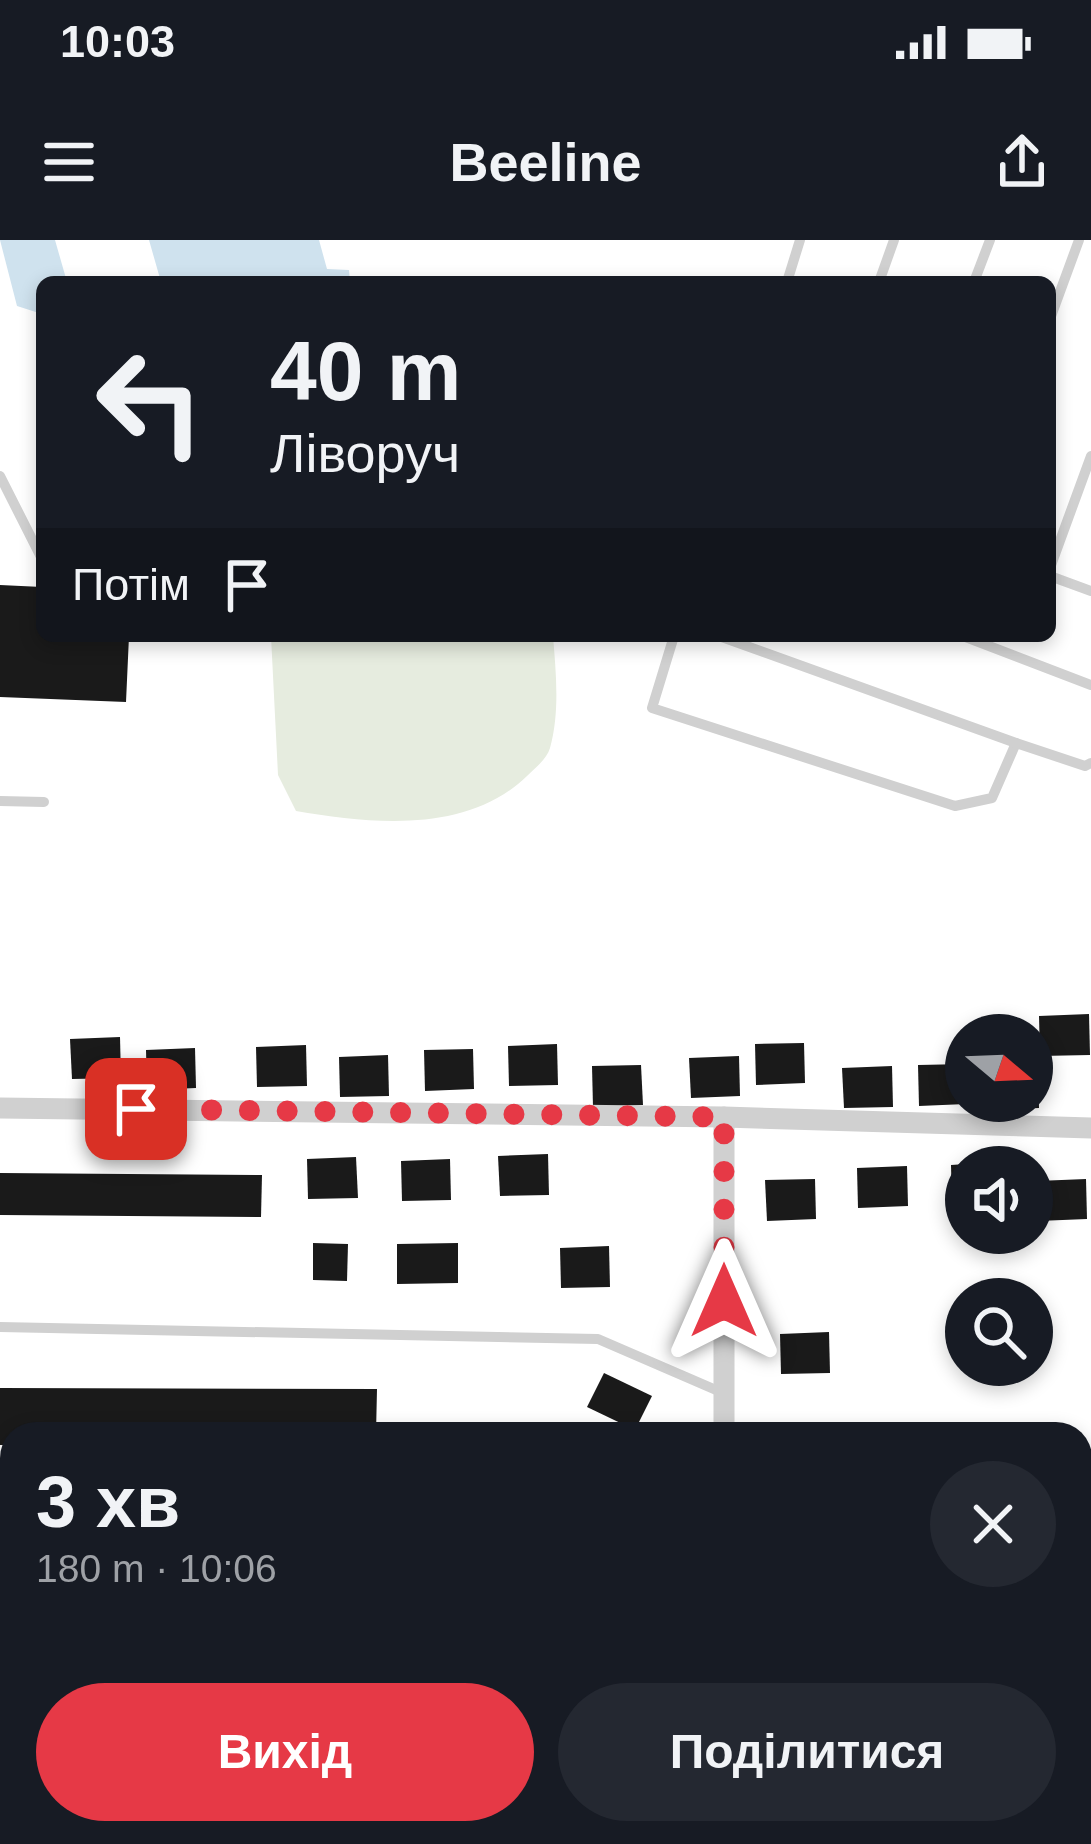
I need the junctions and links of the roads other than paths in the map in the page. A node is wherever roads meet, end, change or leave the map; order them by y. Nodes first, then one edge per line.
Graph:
1 (800, 240) edge
2 (893, 240) edge
3 (989, 240) edge
4 (1079, 240) edge
5 (789, 276) edge
6 (881, 276) edge
7 (976, 276) edge
8 (1056, 303) edge
9 (1091, 456) edge
10 (0, 476) edge
11 (36, 547) edge
12 (1056, 555) edge
13 (1056, 575) edge
14 (1091, 591) edge
15 (672, 642) edge
16 (736, 642) edge
17 (979, 642) edge
18 (1091, 685) edge
19 (1016, 743) junction
20 (1091, 763) edge
21 (0, 801) edge
22 (44, 802) dead end
23 (0, 1108) edge
24 (724, 1117) junction
25 (1091, 1128) edge
26 (0, 1327) edge
27 (723, 1394) junction
28 (724, 1422) edge

1 - 5 lane
2 - 6 lane
3 - 7 lane
4 - 8 lane
9 - 12 lane
10 - 11 lane
13 - 14 lane
15 - 19 lane
16 - 19 lane
17 - 18 lane
19 - 20 lane
21 - 22 lane
23 - 24 street
24 - 25 street
24 - 27 street
26 - 27 lane
27 - 28 street

